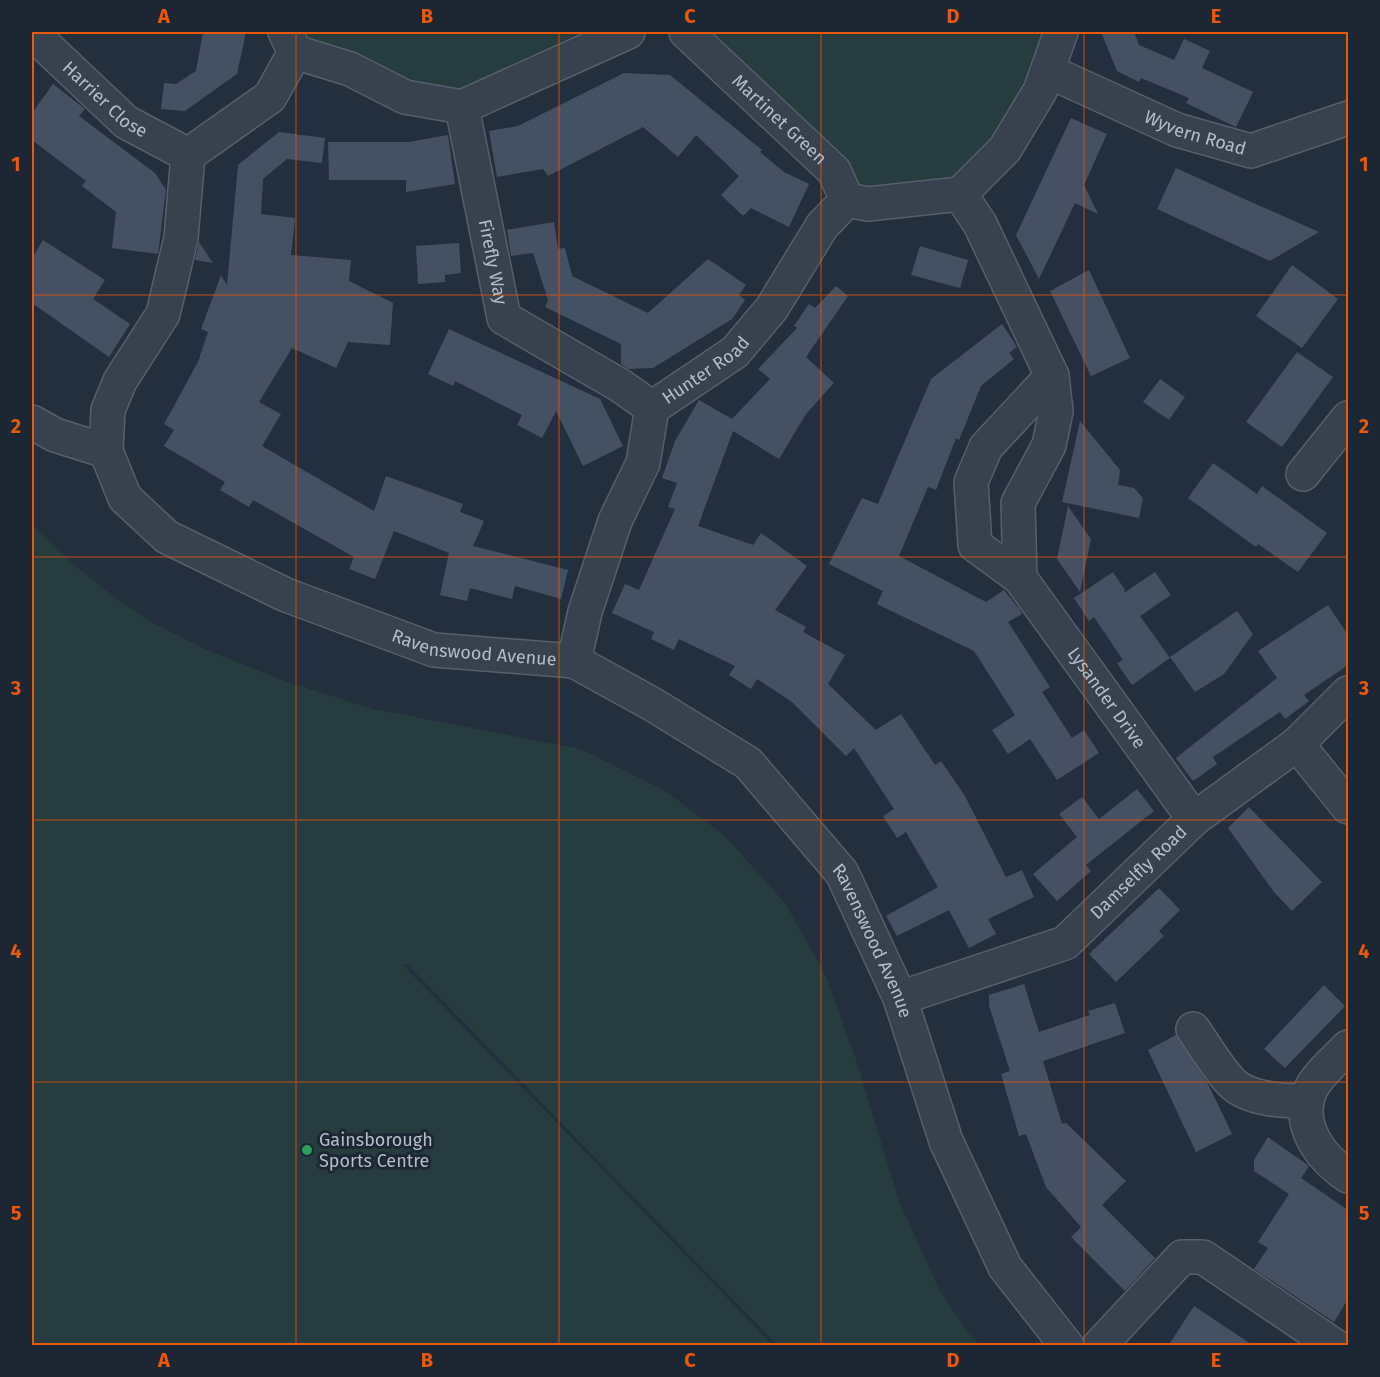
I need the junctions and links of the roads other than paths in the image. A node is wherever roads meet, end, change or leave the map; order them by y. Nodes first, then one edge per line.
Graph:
1 (628, 32) edge
2 (686, 32) edge
3 (1061, 32) edge
4 (32, 33) edge
5 (290, 42) edge
6 (1048, 71) junction
7 (462, 106) junction
8 (1348, 118) edge
9 (188, 155) junction
10 (960, 194) junction
11 (847, 200) junction
12 (1052, 376) junction
13 (652, 408) junction
14 (32, 422) edge
15 (1344, 431) edge
16 (106, 451) junction
17 (1303, 474) dead end
18 (1020, 578) junction
19 (574, 661) junction
20 (1348, 693) edge
21 (1297, 744) junction
22 (1348, 807) edge
23 (1194, 819) junction
24 (900, 998) junction
25 (1193, 1029) dead end
26 (1348, 1047) edge
27 (1307, 1101) junction
28 (1348, 1176) edge
29 (1067, 1346) edge
30 (1099, 1346) edge
31 (1335, 1346) edge

1 - 7 street
2 - 11 street, Martinet Green
3 - 6 street
4 - 9 street, Harrier Close
5 - 7 street
5 - 9 street
6 - 8 street, Wyvern Road
6 - 10 street
7 - 13 street, Firefly Way
9 - 16 street, Ravenswood Avenue
10 - 11 street
10 - 12 street
11 - 13 street, Hunter Road
12 - 18 street
12 - 18 street, Lysander Drive
13 - 19 street, Hunter Road
14 - 16 street
15 - 17 street
16 - 19 street, Ravenswood Avenue
18 - 23 street, Lysander Drive
19 - 24 street, Ravenswood Avenue
20 - 21 street, Damselfly Road
21 - 22 street
21 - 23 street, Damselfly Road
23 - 24 street, Damselfly Road
24 - 29 street, Ravenswood Avenue
25 - 27 street
26 - 27 street
27 - 28 street
30 - 31 street

